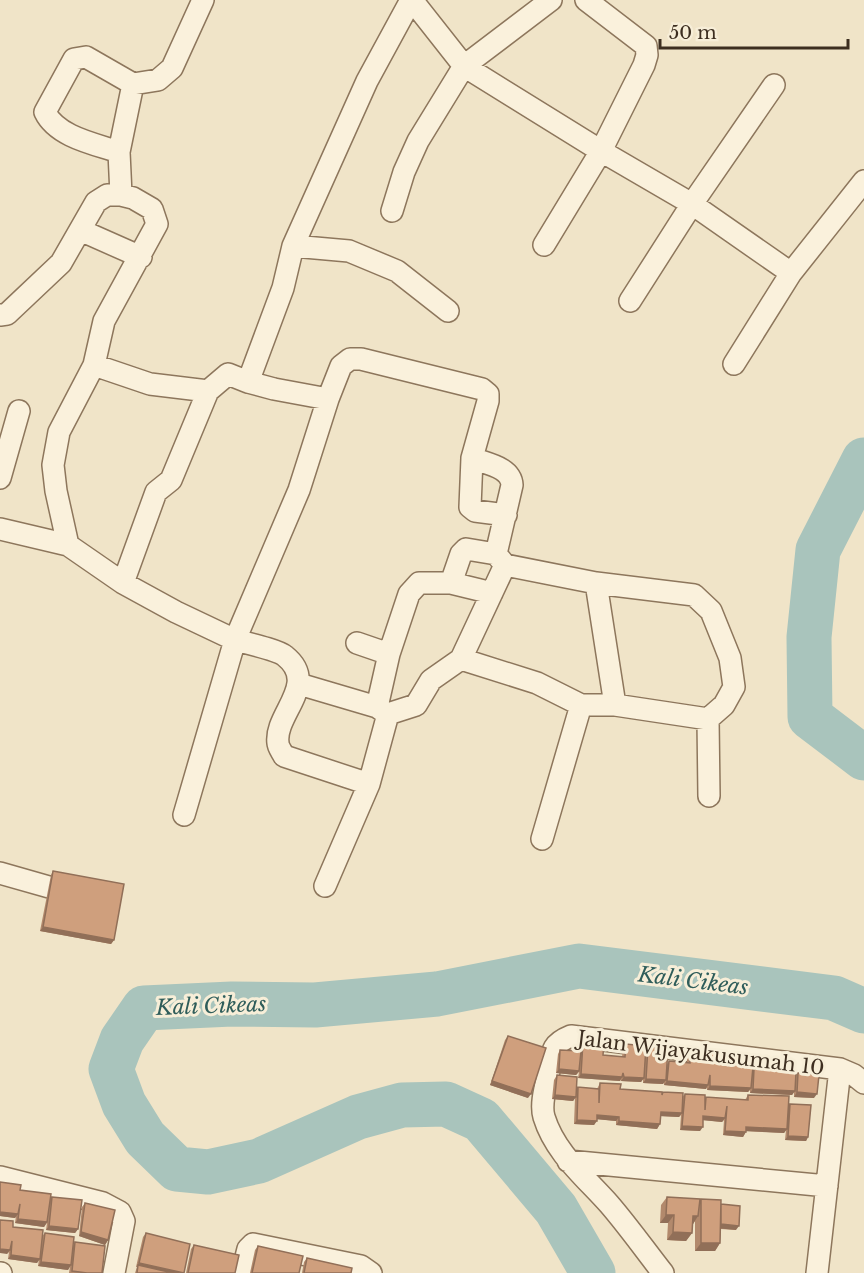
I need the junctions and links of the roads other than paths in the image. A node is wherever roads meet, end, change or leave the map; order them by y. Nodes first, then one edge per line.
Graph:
1 (203, 0) edge
2 (412, 0) edge
3 (551, 0) edge
4 (586, 0) edge
5 (464, 66) junction
6 (133, 84) junction
7 (774, 85) dead end
8 (601, 151) junction
9 (119, 152) junction
10 (864, 181) edge
11 (121, 195) junction
12 (692, 204) junction
13 (392, 211) dead end
14 (80, 230) junction
15 (544, 245) dead end
16 (293, 246) junction
17 (141, 257) junction
18 (791, 273) junction
19 (630, 301) dead end
20 (448, 311) dead end
21 (0, 315) edge
22 (734, 364) dead end
23 (94, 365) junction
24 (248, 382) junction
25 (207, 391) junction
26 (328, 399) junction
27 (19, 411) dead end
28 (472, 458) junction
29 (0, 478) edge
30 (506, 516) junction
31 (0, 530) edge
32 (68, 545) junction
33 (501, 560) junction
34 (123, 583) junction
35 (451, 583) junction
36 (596, 583) junction
37 (492, 592) junction
38 (236, 640) junction
39 (357, 643) dead end
40 (389, 654) junction
41 (461, 659) junction
42 (299, 684) junction
43 (581, 705) junction
44 (615, 705) junction
45 (382, 710) junction
46 (708, 719) junction
47 (369, 784) junction
48 (709, 796) dead end
49 (184, 815) dead end
50 (542, 839) dead end
51 (0, 873) edge
52 (325, 886) dead end
53 (49, 887) edge
54 (840, 1069) junction
55 (864, 1083) edge
56 (568, 1161) junction
57 (0, 1177) edge
58 (827, 1186) junction
59 (364, 1271) edge
60 (114, 1273) edge
61 (242, 1273) edge
62 (663, 1273) edge
63 (817, 1273) edge

1 - 6 street
2 - 5 street
2 - 16 street
3 - 5 street
4 - 8 street
5 - 8 street
5 - 13 street
6 - 9 street
6 - 9 street
7 - 12 street
8 - 12 street
8 - 15 street
9 - 11 street
10 - 18 street
11 - 14 street
11 - 17 street
12 - 18 street
12 - 19 street
14 - 17 street
14 - 21 street
16 - 20 street
16 - 24 street
17 - 23 street
18 - 22 street
23 - 25 street
23 - 32 street
24 - 25 street
24 - 26 street
25 - 34 street
26 - 28 street
26 - 38 street
27 - 29 street
28 - 30 street
28 - 30 street
30 - 33 street
31 - 32 street
32 - 34 street
33 - 35 street
33 - 36 street
33 - 37 street
34 - 38 street
35 - 37 street
35 - 40 street
36 - 44 street
36 - 46 street
37 - 41 street
38 - 42 street
38 - 49 street
39 - 40 street
40 - 45 street
41 - 43 street
41 - 45 street
42 - 45 street
42 - 47 street
43 - 44 street
43 - 50 street
44 - 46 street
45 - 47 street
46 - 48 street
47 - 52 street
51 - 53 street
54 - 55 street, Jalan Wijayakusumah 10
54 - 56 street, Jalan Wijayakusumah 10
54 - 58 street
56 - 58 street
56 - 62 street, Jalan Wijayakusumah 10
57 - 60 street
58 - 63 street
59 - 61 street

